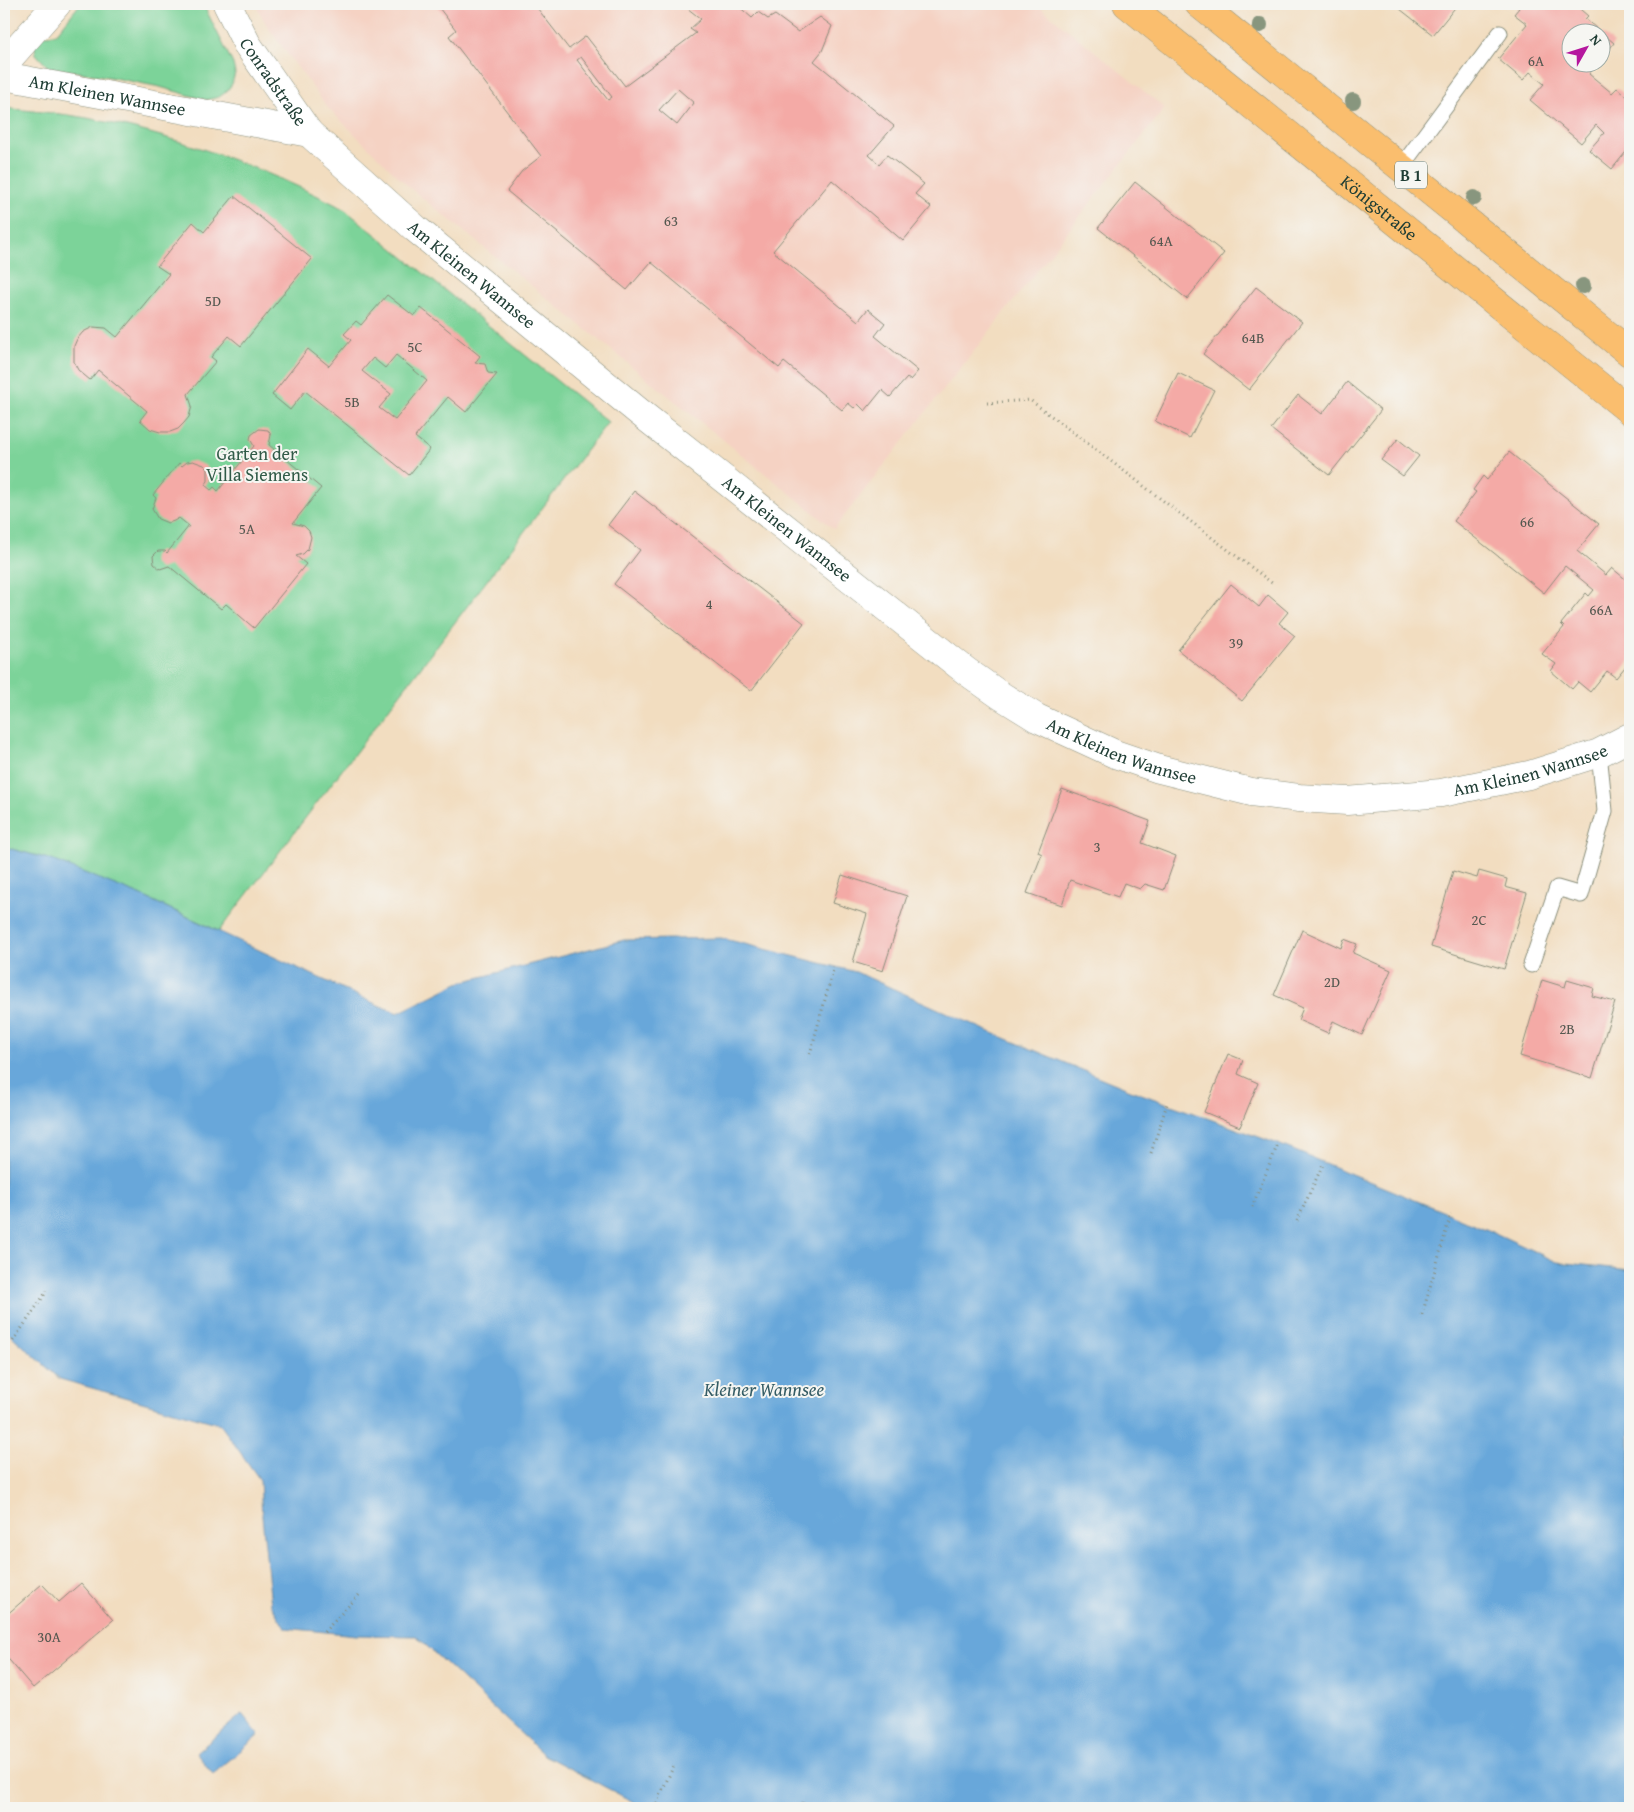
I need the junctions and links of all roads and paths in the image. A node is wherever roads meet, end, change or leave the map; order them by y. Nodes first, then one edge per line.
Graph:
1 (57, 4) edge
2 (226, 4) edge
3 (815, 4) edge
4 (1127, 4) edge
5 (1199, 4) edge
6 (834, 10) dead end
7 (1500, 33) dead end
8 (4, 64) edge
9 (4, 76) edge
10 (309, 134) junction
11 (1401, 167) junction
12 (1630, 353) edge
13 (987, 403) dead end
14 (1630, 411) edge
15 (1272, 583) dead end
16 (1630, 737) edge
17 (1598, 753) junction
18 (1531, 965) dead end
19 (834, 967) dead end
20 (810, 1054) dead end
21 (1167, 1104) dead end
22 (1278, 1144) dead end
23 (1151, 1153) dead end
24 (1324, 1162) dead end
25 (1252, 1207) dead end
26 (1451, 1214) dead end
27 (1297, 1222) dead end
28 (48, 1291) dead end
29 (1422, 1315) dead end
30 (13, 1342) dead end
31 (358, 1595) dead end
32 (324, 1632) dead end
33 (674, 1763) dead end
34 (803, 1802) dead end
35 (654, 1808) edge
36 (801, 1808) edge

1 - 8 street
2 - 10 street, Conradstraße
3 - 6 path
4 - 14 main road, Königstraße / B 1
5 - 11 main road, B 1
7 - 11 lane
9 - 10 street, Am Kleinen Wannsee
10 - 17 street, Am Kleinen Wannsee
11 - 12 main road, B 1
13 - 15 path
16 - 17 street, Am Kleinen Wannsee
17 - 18 lane
19 - 20 path
21 - 23 path
22 - 25 path
24 - 27 path
26 - 29 path
28 - 30 path
31 - 32 path
33 - 35 path
34 - 36 path

